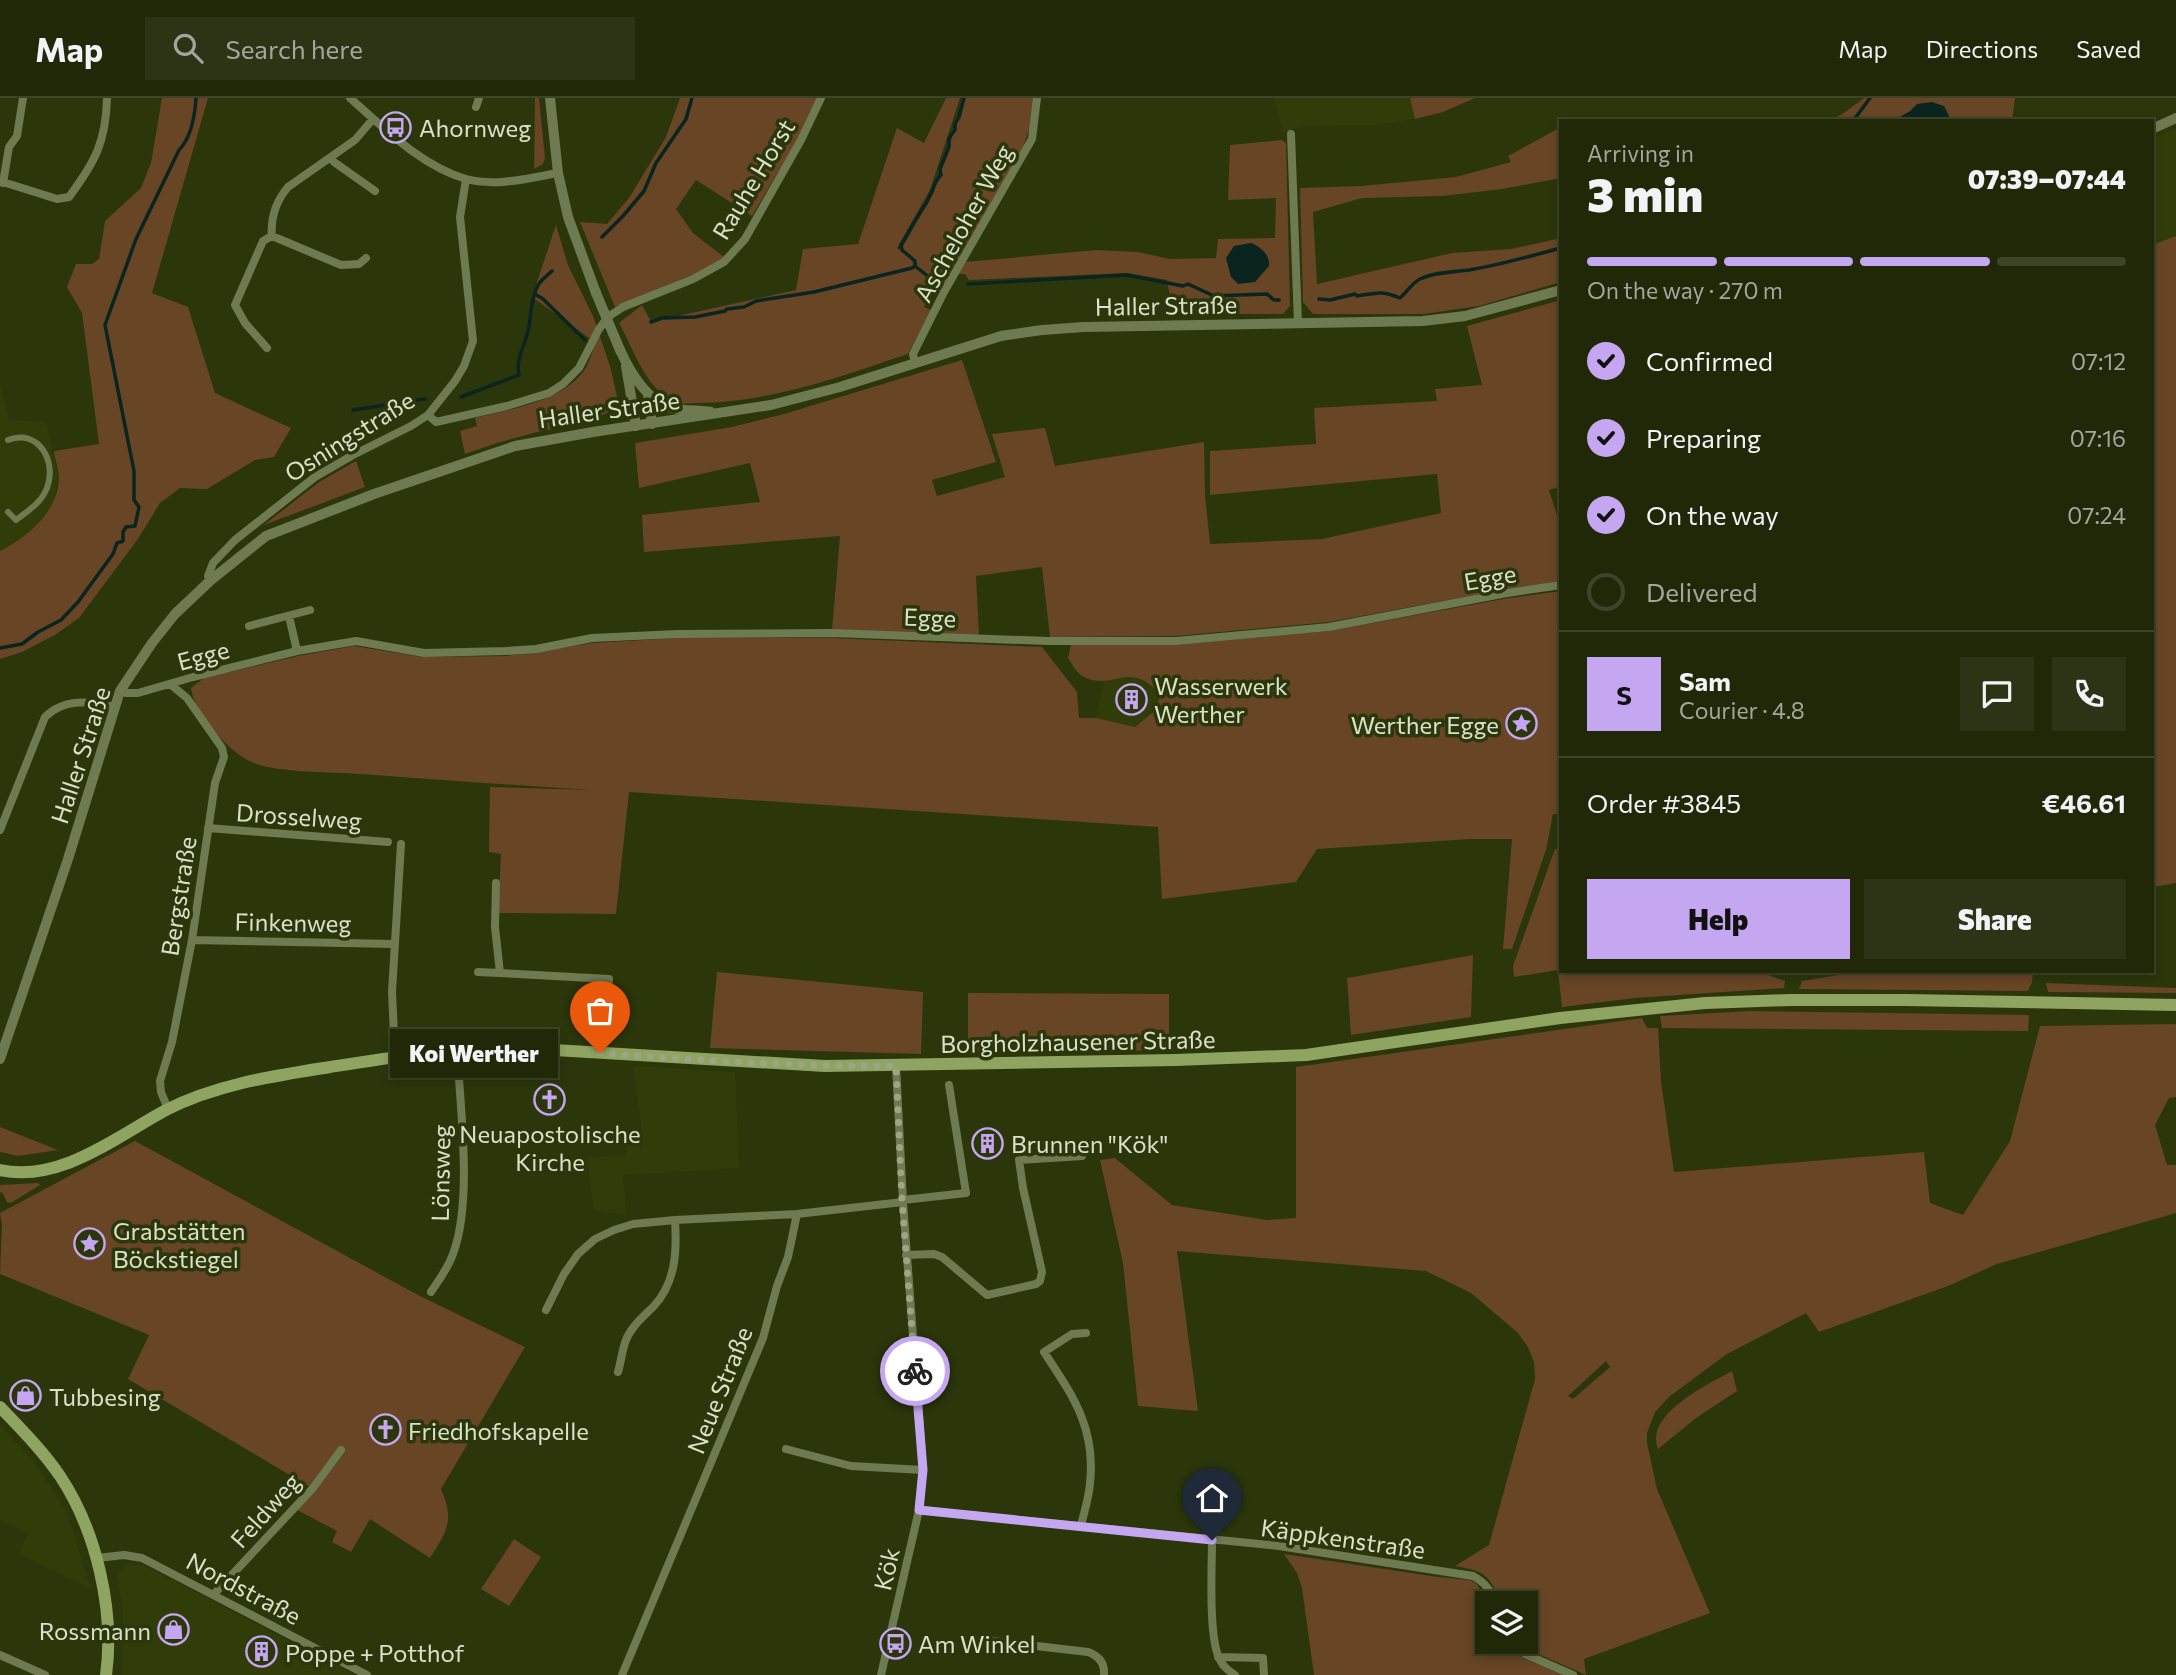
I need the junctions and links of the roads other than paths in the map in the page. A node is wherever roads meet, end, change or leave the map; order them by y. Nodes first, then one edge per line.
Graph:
1 (23, 98) edge
2 (107, 98) edge
3 (550, 98) edge
4 (821, 98) edge
5 (1038, 98) edge
6 (352, 99) edge
7 (2176, 118) edge
8 (373, 119) junction
9 (2154, 128) edge
10 (1291, 134) dead end
11 (4, 148) edge
12 (330, 158) junction
13 (558, 173) junction
14 (466, 179) junction
15 (1, 182) edge
16 (375, 191) dead end
17 (272, 236) junction
18 (366, 258) dead end
19 (1559, 291) edge
20 (1298, 323) junction
21 (267, 348) dead end
22 (626, 363) junction
23 (915, 363) junction
24 (648, 394) junction
25 (725, 414) junction
26 (428, 415) junction
27 (652, 424) junction
28 (636, 426) junction
29 (8, 440) dead end
30 (8, 512) dead end
31 (211, 580) junction
32 (1559, 585) edge
33 (310, 610) dead end
34 (289, 616) junction
35 (249, 626) dead end
36 (297, 651) junction
37 (193, 677) junction
38 (170, 684) junction
39 (120, 691) junction
40 (187, 698) junction
41 (114, 707) junction
42 (208, 828) junction
43 (0, 830) edge
44 (388, 842) dead end
45 (401, 844) dead end
46 (496, 883) dead end
47 (192, 940) junction
48 (394, 944) junction
49 (478, 972) dead end
50 (500, 973) junction
51 (2176, 1005) edge
52 (457, 1049) junction
53 (600, 1053) junction
54 (395, 1056) junction
55 (0, 1059) edge
56 (896, 1066) junction
57 (949, 1085) dead end
58 (168, 1109) junction
59 (1082, 1156) dead end
60 (0, 1170) edge
61 (903, 1201) junction
62 (797, 1214) junction
63 (675, 1220) junction
64 (906, 1255) junction
65 (431, 1292) dead end
66 (546, 1310) dead end
67 (1086, 1333) dead end
68 (618, 1372) dead end
69 (0, 1407) edge
70 (786, 1449) dead end
71 (341, 1450) dead end
72 (923, 1470) junction
73 (919, 1510) junction
74 (1081, 1526) junction
75 (1212, 1540) junction
76 (97, 1558) junction
77 (1491, 1591) edge
78 (214, 1594) junction
79 (985, 1640) dead end
80 (1525, 1654) edge
81 (0, 1655) edge
82 (1218, 1657) junction
83 (1223, 1671) edge
84 (45, 1675) edge
85 (106, 1675) edge
86 (367, 1675) edge
87 (622, 1675) edge
88 (881, 1675) edge
89 (1104, 1675) edge
90 (1235, 1675) edge
91 (1264, 1675) edge
92 (1573, 1675) edge

1 - 11 street
2 - 15 street
3 - 13 street
4 - 26 street, Rauhe Horst
5 - 23 street, Ascheloher Weg
6 - 8 street
7 - 9 street
8 - 12 street
8 - 14 street
10 - 20 street
11 - 15 street
12 - 16 street
12 - 17 street
13 - 14 street
13 - 22 street, bridge
14 - 26 street, Osningstraße
17 - 18 street
17 - 21 street
19 - 20 street, Haller Straße
20 - 23 street, Haller Straße
22 - 24 street
22 - 28 street
23 - 25 street, Haller Straße
24 - 25 street
24 - 27 street
25 - 27 street, Haller Straße
26 - 31 street, Osningstraße
27 - 28 street, Haller Straße
28 - 31 street, Haller Straße
29 - 30 street
31 - 39 street, Haller Straße
32 - 36 street, Egge
33 - 34 street, Egge
34 - 35 street, Egge
34 - 36 street
36 - 37 street, Egge
37 - 38 street, Egge
37 - 40 street
38 - 39 street, Egge
38 - 40 street, Bergstraße
39 - 41 street, Haller Straße
40 - 42 street, Bergstraße
41 - 43 street
41 - 55 street, Haller Straße
42 - 44 street, Drosselweg
42 - 47 street, Bergstraße
45 - 48 street
46 - 50 street
47 - 48 street, Finkenweg
47 - 58 street, Bergstraße
48 - 54 street
49 - 50 street
50 - 53 street
51 - 56 main road, Borgholzhausener Straße
52 - 53 main road, Borgholzhausener Straße
52 - 54 main road, Borgholzhausener Straße
52 - 65 street, Lönsweg
53 - 56 main road, Borgholzhausener Straße
54 - 58 main road, Borgholzhausener Straße
56 - 61 street, Kök
57 - 61 street
58 - 60 main road, Borgholzhausener Straße
59 - 64 street
61 - 62 street
61 - 64 street, Kök
62 - 63 street
62 - 87 street, Neue Straße
63 - 66 street
63 - 68 street
64 - 72 street, Kök
67 - 74 street
69 - 76 main road
70 - 72 street
71 - 78 street, Feldweg
72 - 73 street, Kök
73 - 74 street, Käppkenstraße
73 - 88 street, Kök
74 - 75 street, Käppkenstraße
75 - 77 street, Käppkenstraße
75 - 82 street
76 - 78 street, Nordstraße
76 - 85 main road
78 - 86 street, Nordstraße
79 - 89 street
80 - 92 street
81 - 84 street
82 - 83 street
82 - 91 street
83 - 90 street

